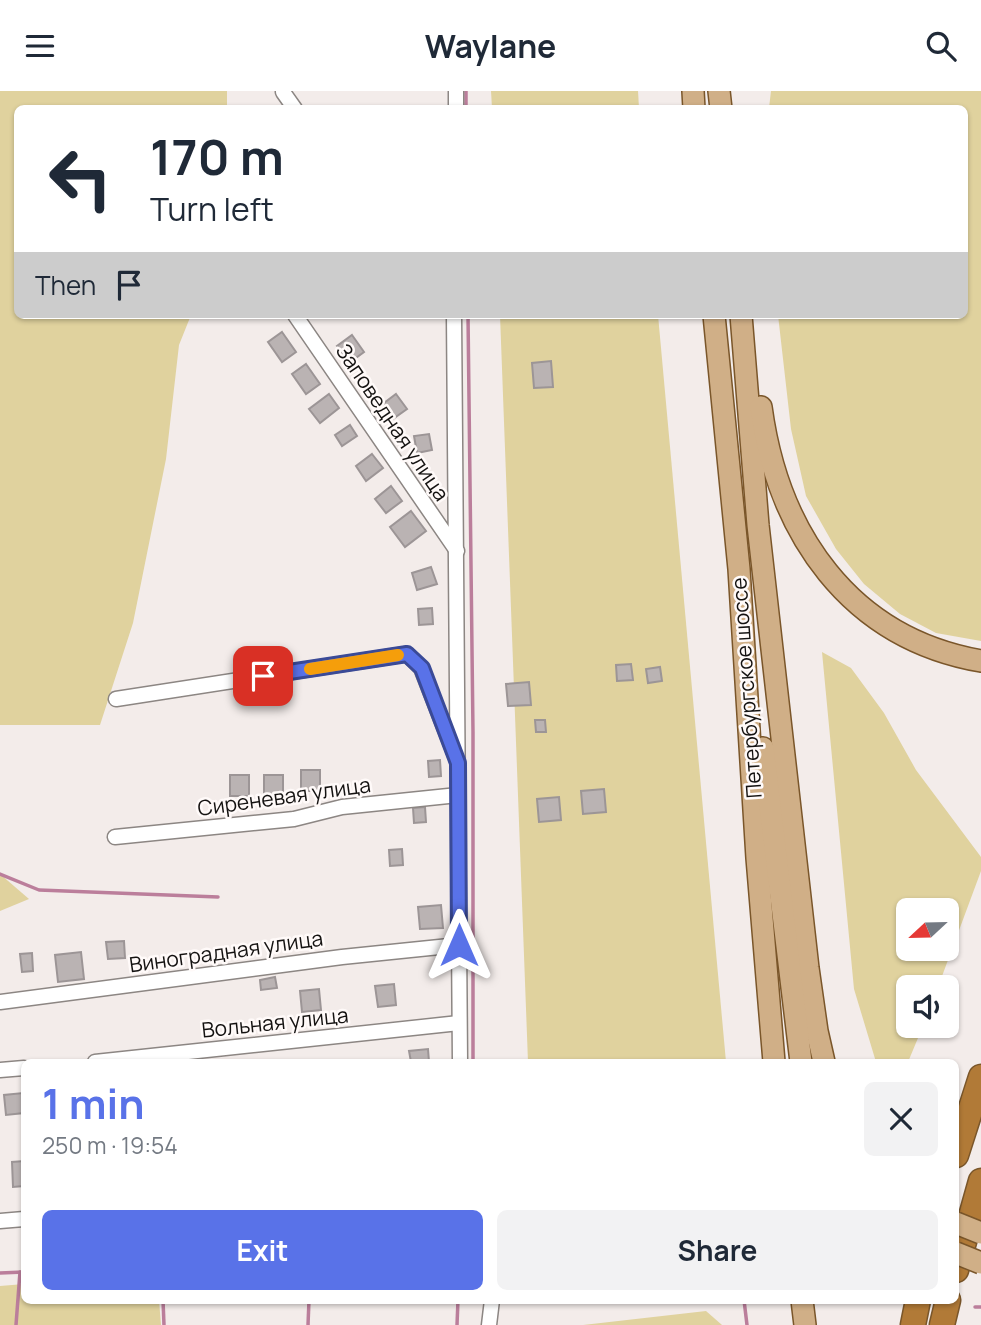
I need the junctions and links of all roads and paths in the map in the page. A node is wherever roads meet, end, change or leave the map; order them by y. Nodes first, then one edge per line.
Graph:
1 (298, 319) edge
2 (453, 319) edge
3 (714, 319) edge
4 (741, 319) edge
5 (749, 319) edge
6 (457, 552) junction
7 (739, 569) junction
8 (981, 661) edge
9 (116, 699) dead end
10 (458, 763) junction
11 (458, 795) junction
12 (115, 837) dead end
13 (459, 945) junction
14 (0, 1002) edge
15 (459, 1023) junction
16 (123, 1059) edge
17 (460, 1059) edge
18 (774, 1059) edge
19 (801, 1059) edge
20 (823, 1059) edge
21 (21, 1068) edge
22 (0, 1070) edge
23 (981, 1077) edge
24 (959, 1146) edge
25 (981, 1181) edge
26 (21, 1219) edge
27 (0, 1221) edge
28 (959, 1224) edge
29 (981, 1233) edge
30 (959, 1254) edge
31 (959, 1259) edge
32 (981, 1263) edge
33 (492, 1304) edge
34 (802, 1304) edge
35 (917, 1304) edge
36 (947, 1304) edge
37 (489, 1325) edge
38 (805, 1325) edge
39 (913, 1325) edge
40 (942, 1325) edge

1 - 6 street, Заповедная улица
2 - 6 street
3 - 7 main road, Петербургское шоссе
4 - 20 main road, Петербургское шоссе
5 - 8 main road
6 - 10 street
7 - 18 main road, Петербургское шоссе
7 - 19 main road
9 - 10 street
10 - 11 street
11 - 12 street, Сиреневая улица
11 - 13 street
13 - 14 street, Виноградная улица
13 - 15 street
15 - 16 street, Вольная улица
15 - 17 street
21 - 22 street
23 - 24 highway
25 - 31 highway
26 - 27 street
28 - 29 main road, bridge
30 - 32 main road, bridge
33 - 37 street
34 - 38 main road
35 - 39 highway
36 - 40 highway

